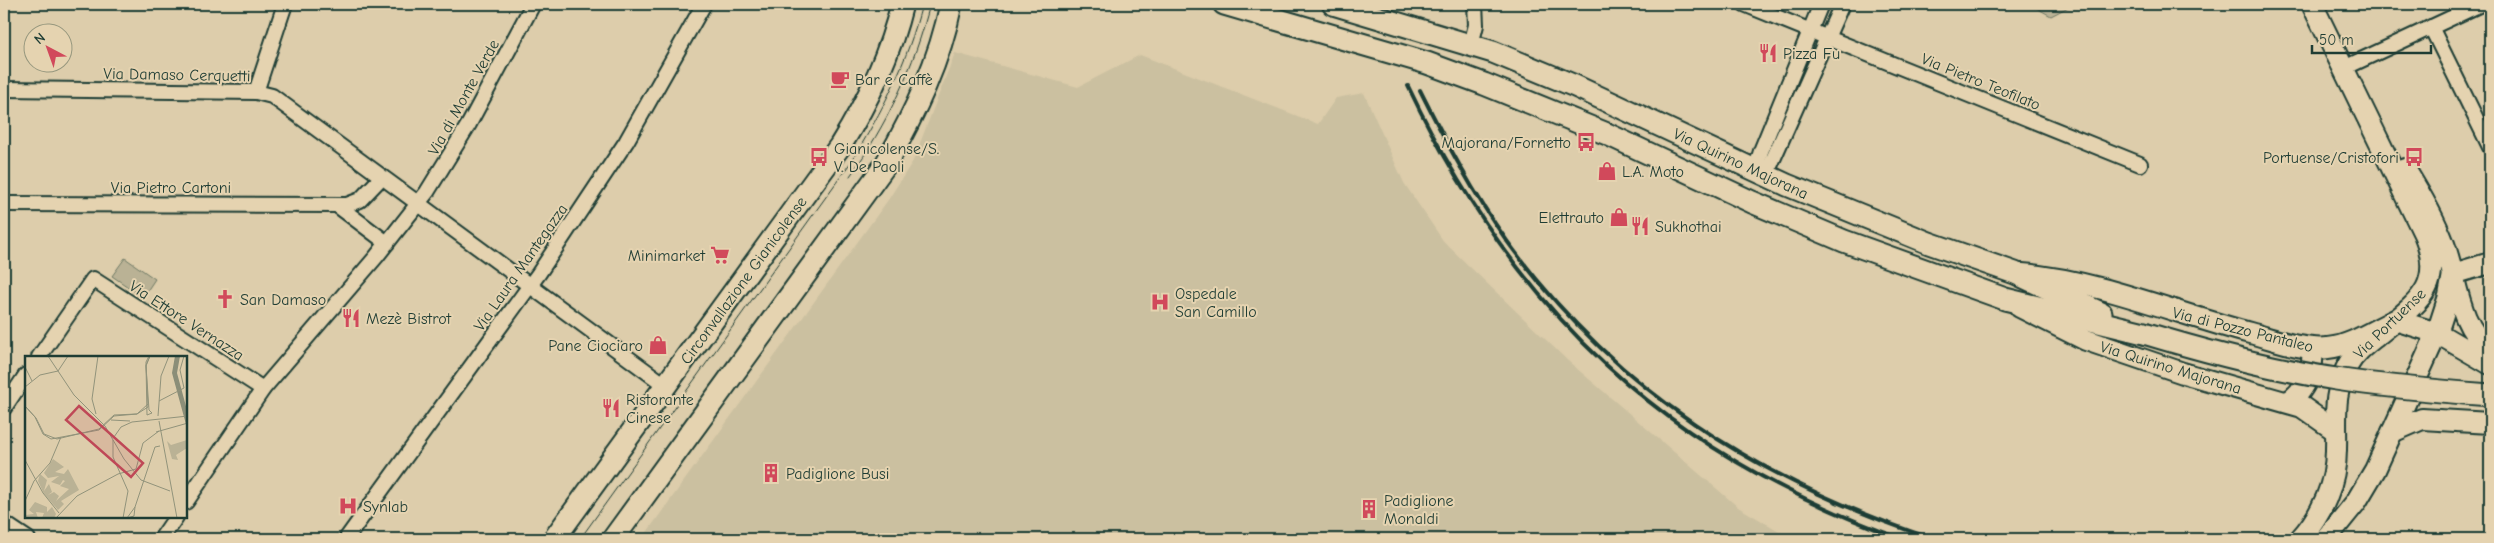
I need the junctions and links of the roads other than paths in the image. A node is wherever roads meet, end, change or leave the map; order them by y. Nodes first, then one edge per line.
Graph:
1 (285, 4) edge
2 (533, 4) edge
3 (704, 4) edge
4 (902, 4) edge
5 (951, 4) edge
6 (1224, 4) edge
7 (1333, 4) edge
8 (1475, 4) edge
9 (1744, 4) edge
10 (1821, 4) edge
11 (1842, 4) edge
12 (2312, 4) edge
13 (2481, 4) edge
14 (2431, 26) junction
15 (1809, 32) junction
16 (1827, 39) junction
17 (1471, 45) junction
18 (1428, 62) junction
19 (2344, 68) junction
20 (4, 89) edge
21 (1584, 90) junction
22 (256, 92) junction
23 (1545, 108) junction
24 (2378, 137) junction
25 (2490, 147) edge
26 (2140, 164) dead end
27 (1760, 173) junction
28 (381, 178) junction
29 (1752, 202) junction
30 (4, 204) edge
31 (417, 205) junction
32 (338, 206) junction
33 (387, 243) junction
34 (2490, 263) edge
35 (2015, 273) junction
36 (2453, 274) junction
37 (530, 286) junction
38 (2005, 300) junction
39 (2395, 320) junction
40 (2144, 333) junction
41 (2437, 333) junction
42 (2311, 348) junction
43 (2490, 351) edge
44 (40, 356) edge
45 (2490, 364) edge
46 (25, 376) edge
47 (665, 385) junction
48 (263, 389) junction
49 (2490, 395) edge
50 (2288, 402) junction
51 (4, 408) edge
52 (2490, 423) edge
53 (2336, 431) junction
54 (2392, 432) junction
55 (188, 499) edge
56 (175, 518) edge
57 (4, 523) edge
58 (28, 539) edge
59 (161, 539) edge
60 (346, 539) edge
61 (554, 539) edge
62 (614, 539) edge
63 (2300, 539) edge
64 (2326, 539) edge

1 - 22 street
2 - 31 street, Via di Monte Verde
3 - 37 street, Via Laura Mantegazza
4 - 47 main road, Circonvallazione Gianicolense
5 - 62 main road
6 - 18 main road, Via Quirino Majorana
7 - 17 main road, Via Quirino Majorana
8 - 17 street
9 - 15 street, Via Pietro Teofilato
10 - 15 street
11 - 16 street
12 - 19 street, Via Portuense
13 - 14 street
14 - 19 street
14 - 25 street
15 - 16 street, Via Pietro Teofilato
15 - 27 street
16 - 26 street, Via Pietro Teofilato
16 - 27 street
17 - 18 main road
17 - 21 main road, Via Quirino Majorana
18 - 23 main road, Via Quirino Majorana
19 - 24 street, Via Portuense
20 - 22 street, Via Damaso Cerquetti
21 - 23 main road
21 - 27 main road, Via Quirino Majorana
22 - 28 street, Via Damaso Cerquetti
23 - 29 main road, Via Quirino Majorana
24 - 36 street, Via Portuense
24 - 39 street, Via Portuense
27 - 29 main road
27 - 35 main road, Via Quirino Majorana
28 - 31 street, Via Damaso Cerquetti
28 - 32 street, Via Pietro Cartoni
29 - 38 main road, Via Quirino Majorana
30 - 32 street, Via Pietro Cartoni
31 - 33 street, Via di Monte Verde
31 - 37 street, Via Damaso Cerquetti
32 - 33 street
33 - 48 street
34 - 36 street
35 - 40 main road, Via Quirino Majorana
35 - 42 street, Via di Pozzo Pantaleo
36 - 41 street, Via Portuense
36 - 43 street
37 - 47 street, Via Damaso Cerquetti
37 - 60 street, Via Laura Mantegazza
38 - 40 main road, Via Quirino Majorana
38 - 50 street, Via Quirino Majorana
39 - 41 street
39 - 42 street, Via di Pozzo Pantaleo
39 - 53 street, Via Portuense
40 - 49 main road, Via Quirino Majorana, bridge
41 - 45 street
41 - 54 street, Via Portuense
42 - 50 street
44 - 48 street, Via Ettore Vernazza
46 - 51 street
47 - 61 main road, Circonvallazione Gianicolense
48 - 55 street
50 - 53 street, Via Quirino Majorana
52 - 54 street
53 - 63 street, Via Portuense
54 - 64 street, Via Portuense
56 - 59 street
57 - 58 street

